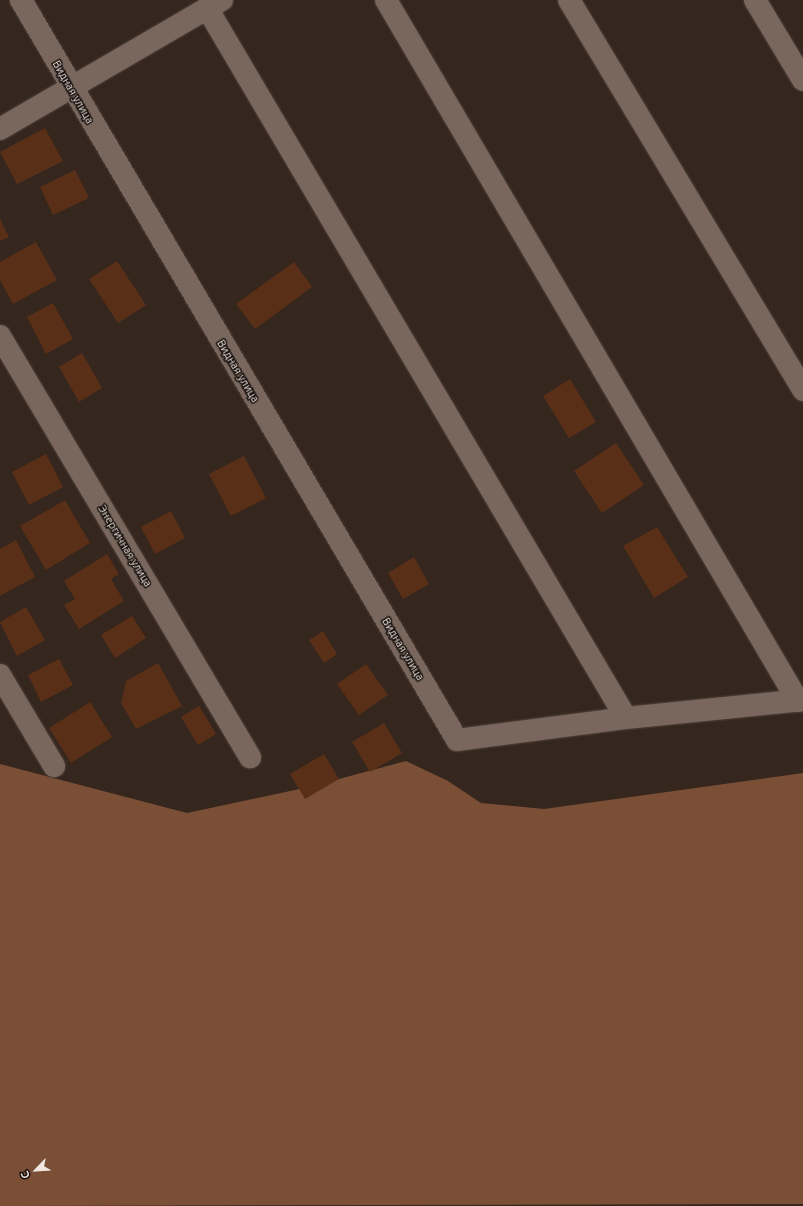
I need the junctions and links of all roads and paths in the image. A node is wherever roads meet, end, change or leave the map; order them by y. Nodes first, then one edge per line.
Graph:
1 (21, 0) edge
2 (386, 0) edge
3 (569, 0) edge
4 (756, 0) edge
5 (215, 4) edge
6 (803, 80) edge
7 (71, 89) junction
8 (0, 129) edge
9 (0, 336) edge
10 (803, 390) edge
11 (0, 675) edge
12 (800, 700) edge
13 (626, 718) junction
14 (250, 757) dead end
15 (54, 766) dead end

1 - 7 street, Видная улица
2 - 12 street
3 - 10 street
4 - 6 street
5 - 7 street
5 - 13 street
7 - 8 street
7 - 13 street, Видная улица
9 - 14 street, Энергичная улица
11 - 15 street
12 - 13 street

